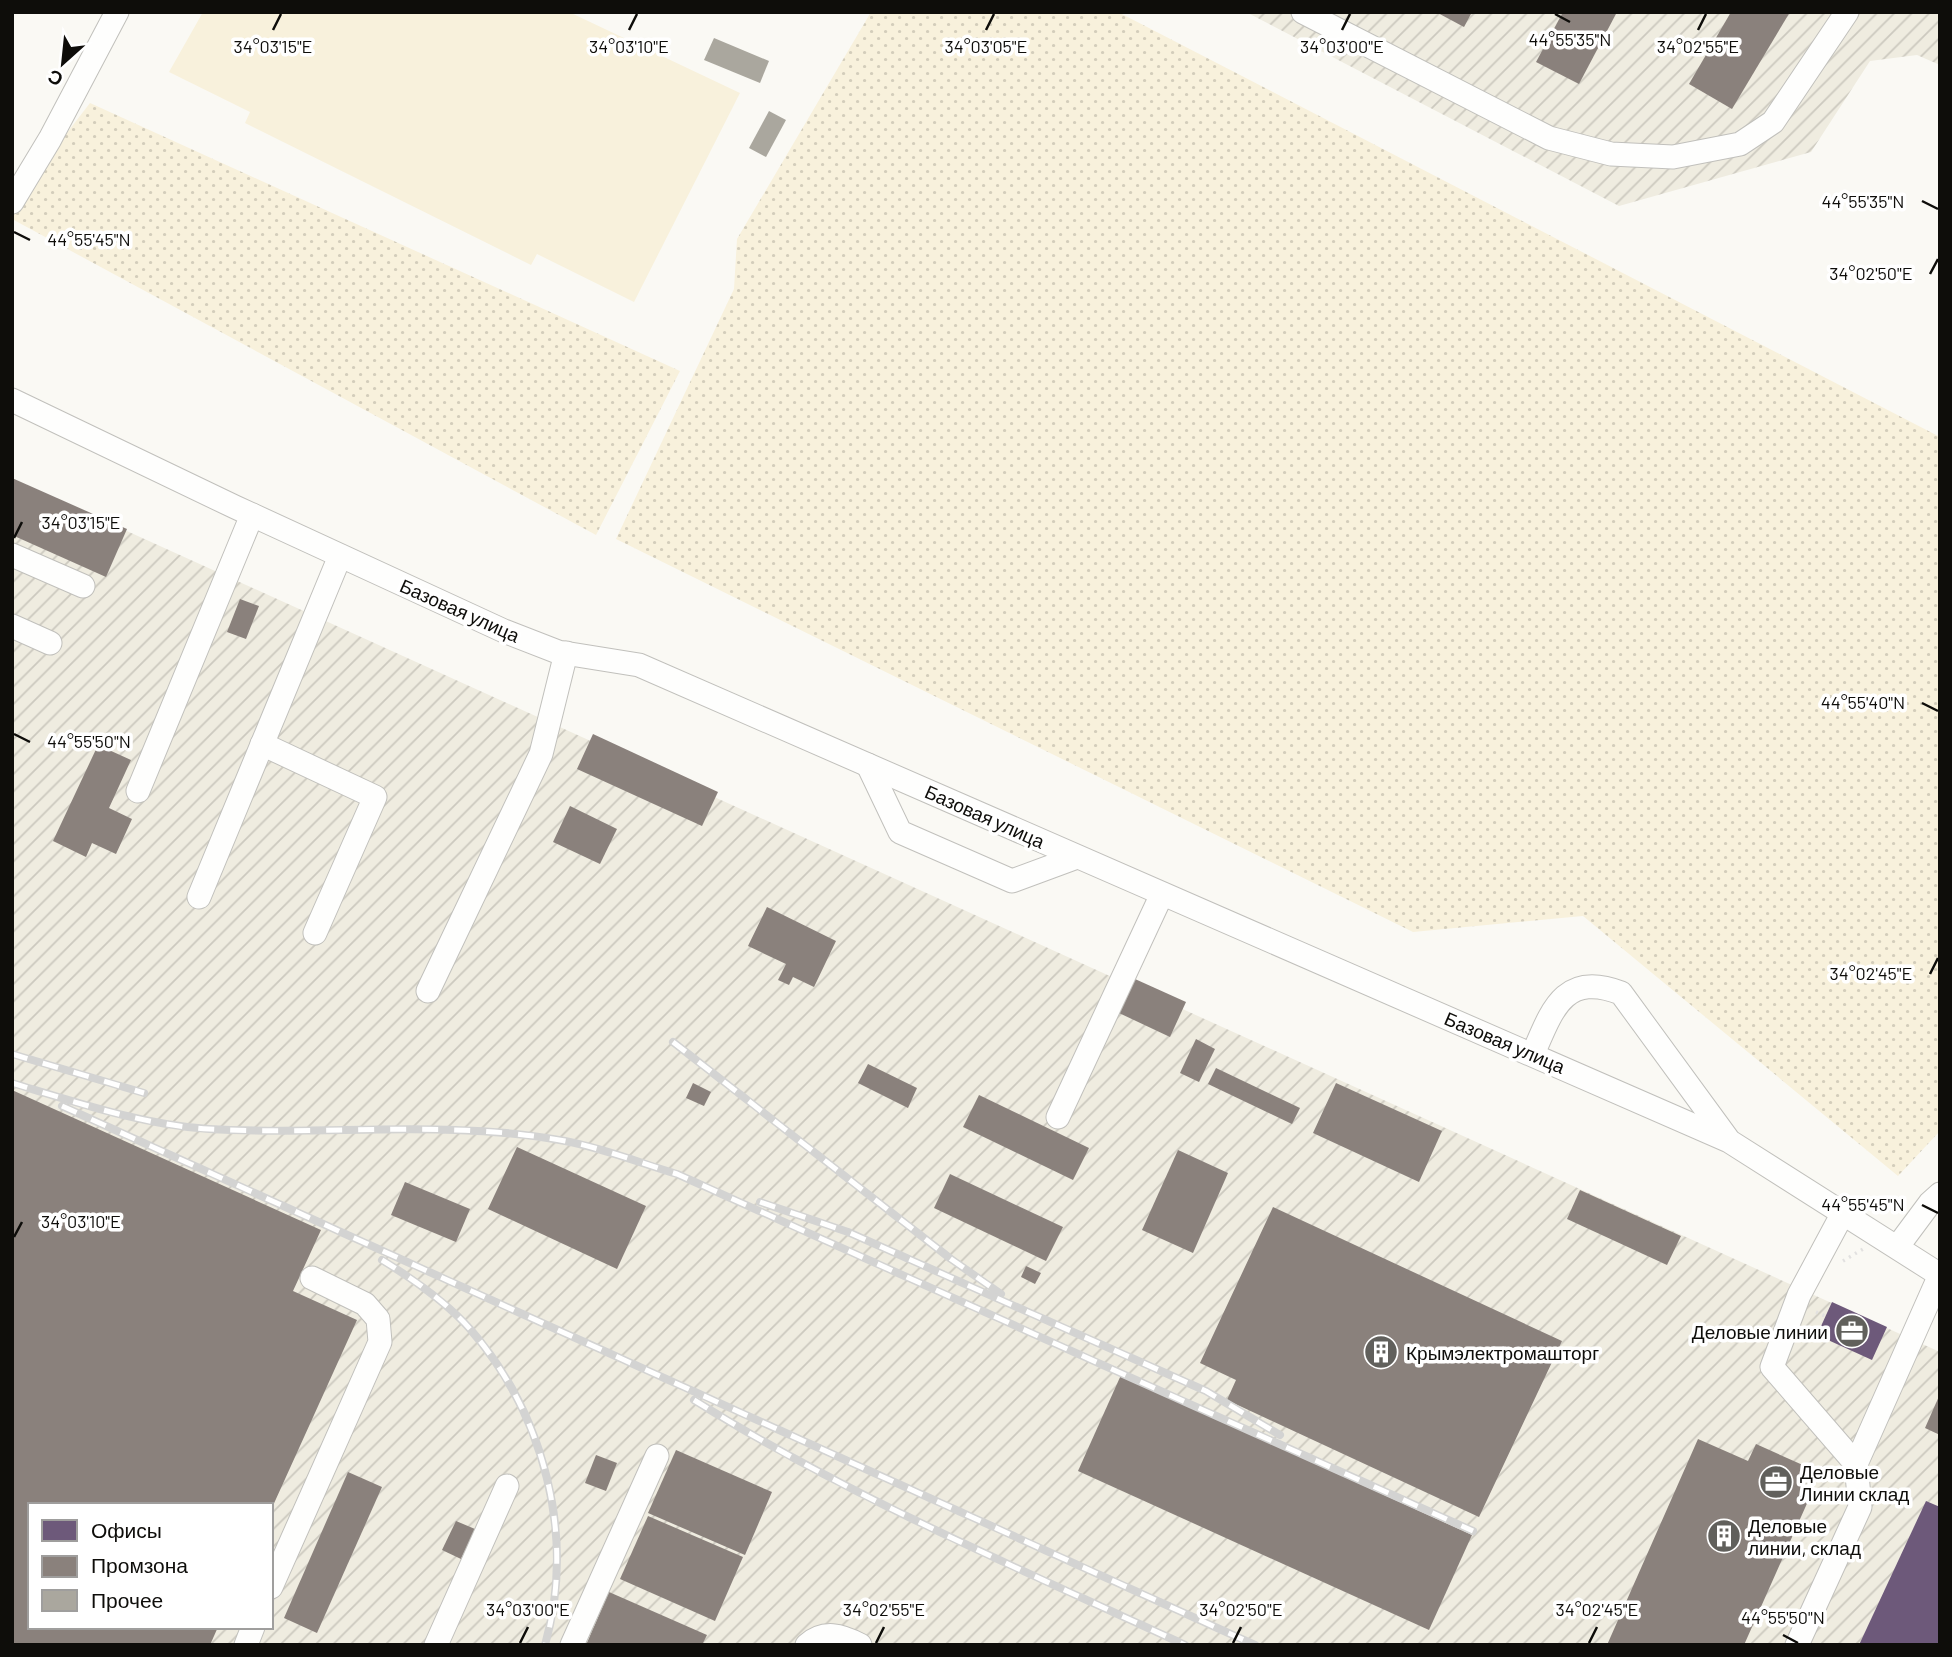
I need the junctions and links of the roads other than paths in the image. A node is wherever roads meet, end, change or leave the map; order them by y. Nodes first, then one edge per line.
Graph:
1 (117, 12) edge
2 (1303, 12) edge
3 (1847, 12) edge
4 (12, 202) edge
5 (12, 400) edge
6 (252, 515) junction
7 (12, 555) edge
8 (340, 556) junction
9 (83, 586) dead end
10 (12, 626) edge
11 (50, 643) dead end
12 (566, 653) junction
13 (262, 744) junction
14 (868, 765) junction
15 (138, 791) dead end
16 (1077, 856) junction
17 (1163, 894) junction
18 (199, 897) dead end
19 (315, 933) dead end
20 (428, 991) dead end
21 (1533, 1054) junction
22 (1058, 1116) dead end
23 (1729, 1141) junction
24 (1940, 1194) edge
25 (1843, 1213) junction
26 (1895, 1245) junction
27 (1940, 1275) edge
28 (312, 1278) dead end
29 (657, 1456) dead end
30 (1856, 1464) junction
31 (507, 1486) dead end
32 (273, 1583) edge
33 (436, 1645) edge
34 (572, 1645) edge
35 (807, 1645) edge
36 (860, 1645) edge
37 (1797, 1645) edge

1 - 4 street
2 - 3 street
5 - 6 street, Базовая улица
6 - 8 street, Базовая улица
6 - 15 street
7 - 9 street
8 - 12 street, Базовая улица
8 - 13 street
10 - 11 street
12 - 14 street, Базовая улица
12 - 20 street
13 - 18 street
13 - 19 street
14 - 16 street, Базовая улица
14 - 16 street
16 - 17 street, Базовая улица
17 - 21 street, Базовая улица
17 - 22 street
21 - 23 street, Базовая улица
21 - 23 street
23 - 25 street, Базовая улица
24 - 26 street
25 - 26 street, Базовая улица
25 - 30 street
26 - 27 street, Базовая улица
27 - 30 street
28 - 32 street
29 - 34 street
30 - 37 street
31 - 33 street
35 - 36 street

